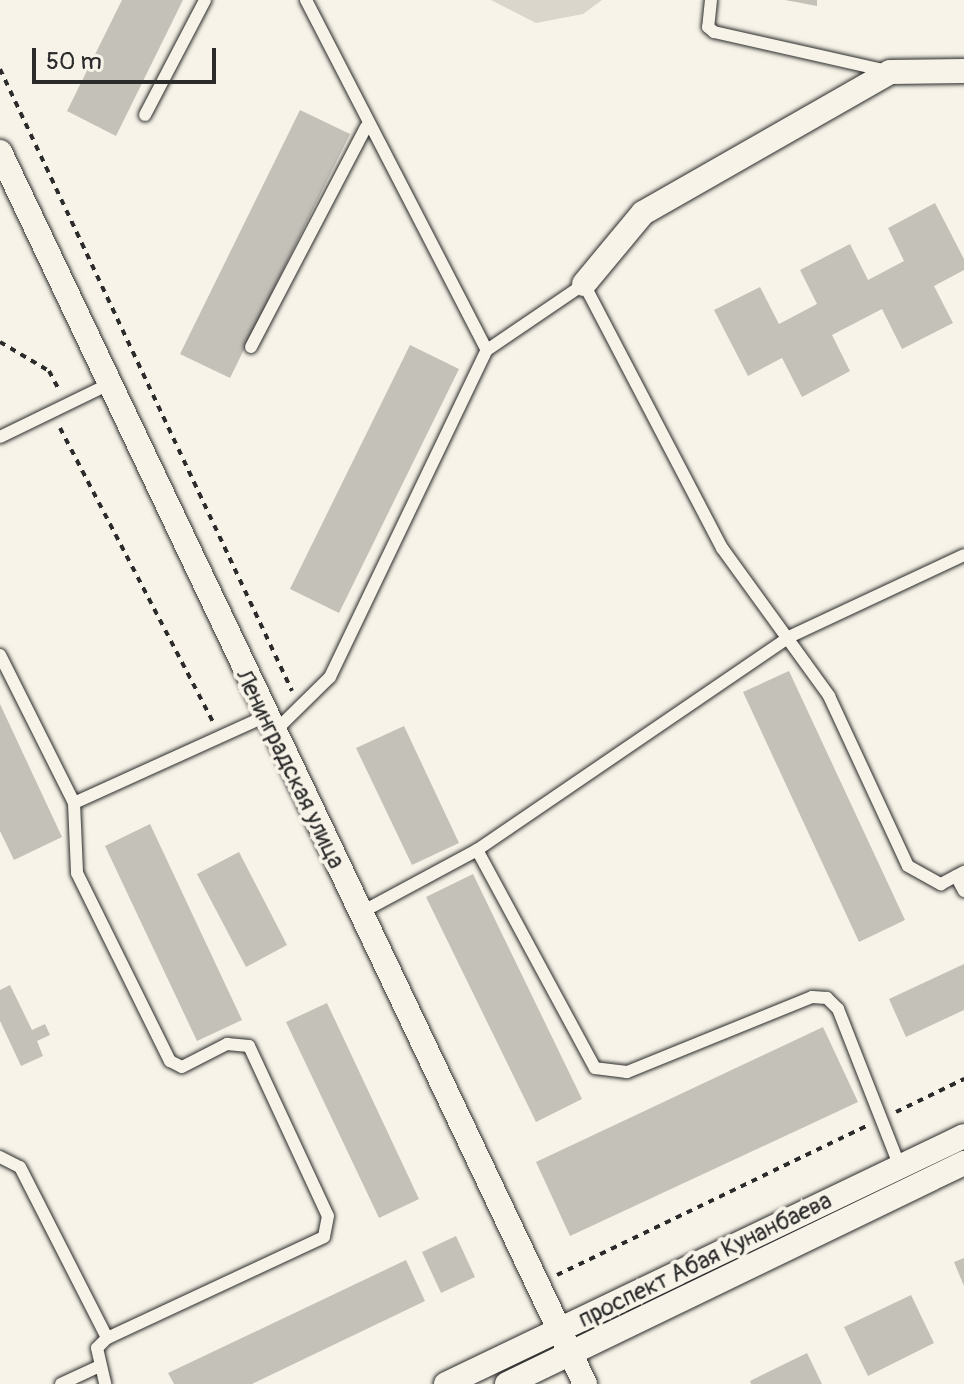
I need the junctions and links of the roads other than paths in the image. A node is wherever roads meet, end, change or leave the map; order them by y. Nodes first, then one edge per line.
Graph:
1 (205, 0) edge
2 (306, 0) edge
3 (711, 0) edge
4 (964, 71) edge
5 (890, 72) junction
6 (145, 115) dead end
7 (366, 127) junction
8 (0, 152) edge
9 (584, 284) junction
10 (251, 347) dead end
11 (487, 350) junction
12 (111, 383) junction
13 (0, 437) edge
14 (964, 555) edge
15 (789, 637) junction
16 (0, 655) edge
17 (268, 725) junction
18 (74, 803) junction
19 (477, 850) junction
20 (960, 874) edge
21 (964, 891) edge
22 (359, 914) junction
23 (964, 1136) edge
24 (0, 1157) edge
25 (964, 1163) edge
26 (900, 1167) junction
27 (560, 1330) junction
28 (107, 1338) junction
29 (571, 1353) junction
30 (97, 1367) junction
31 (61, 1384) edge
32 (105, 1384) edge
33 (446, 1384) edge
34 (507, 1384) edge
35 (585, 1384) edge

1 - 6 lane
2 - 7 lane
3 - 5 lane
4 - 5 street
5 - 9 street
7 - 10 lane
7 - 11 lane
8 - 12 street, Ленинградская улица
9 - 11 lane
9 - 15 lane
11 - 17 lane
12 - 13 lane
12 - 17 street, Ленинградская улица
14 - 15 lane
15 - 19 lane
15 - 20 lane
16 - 18 lane
17 - 18 lane
17 - 22 street, Ленинградская улица
18 - 28 lane
19 - 22 lane
19 - 26 lane
20 - 21 lane
22 - 27 street, Ленинградская улица
23 - 26 street, проспект Абая Кунанбаева
24 - 28 lane
25 - 29 street, проспект Абая Кунанбаева
26 - 27 street, проспект Абая Кунанбаева
27 - 29 street, Ленинградская улица
27 - 33 street, проспект Абая Кунанбаева
28 - 30 lane
29 - 34 street, проспект Абая Кунанбаева
29 - 35 street, Ленинградская улица
30 - 31 lane
30 - 32 lane

